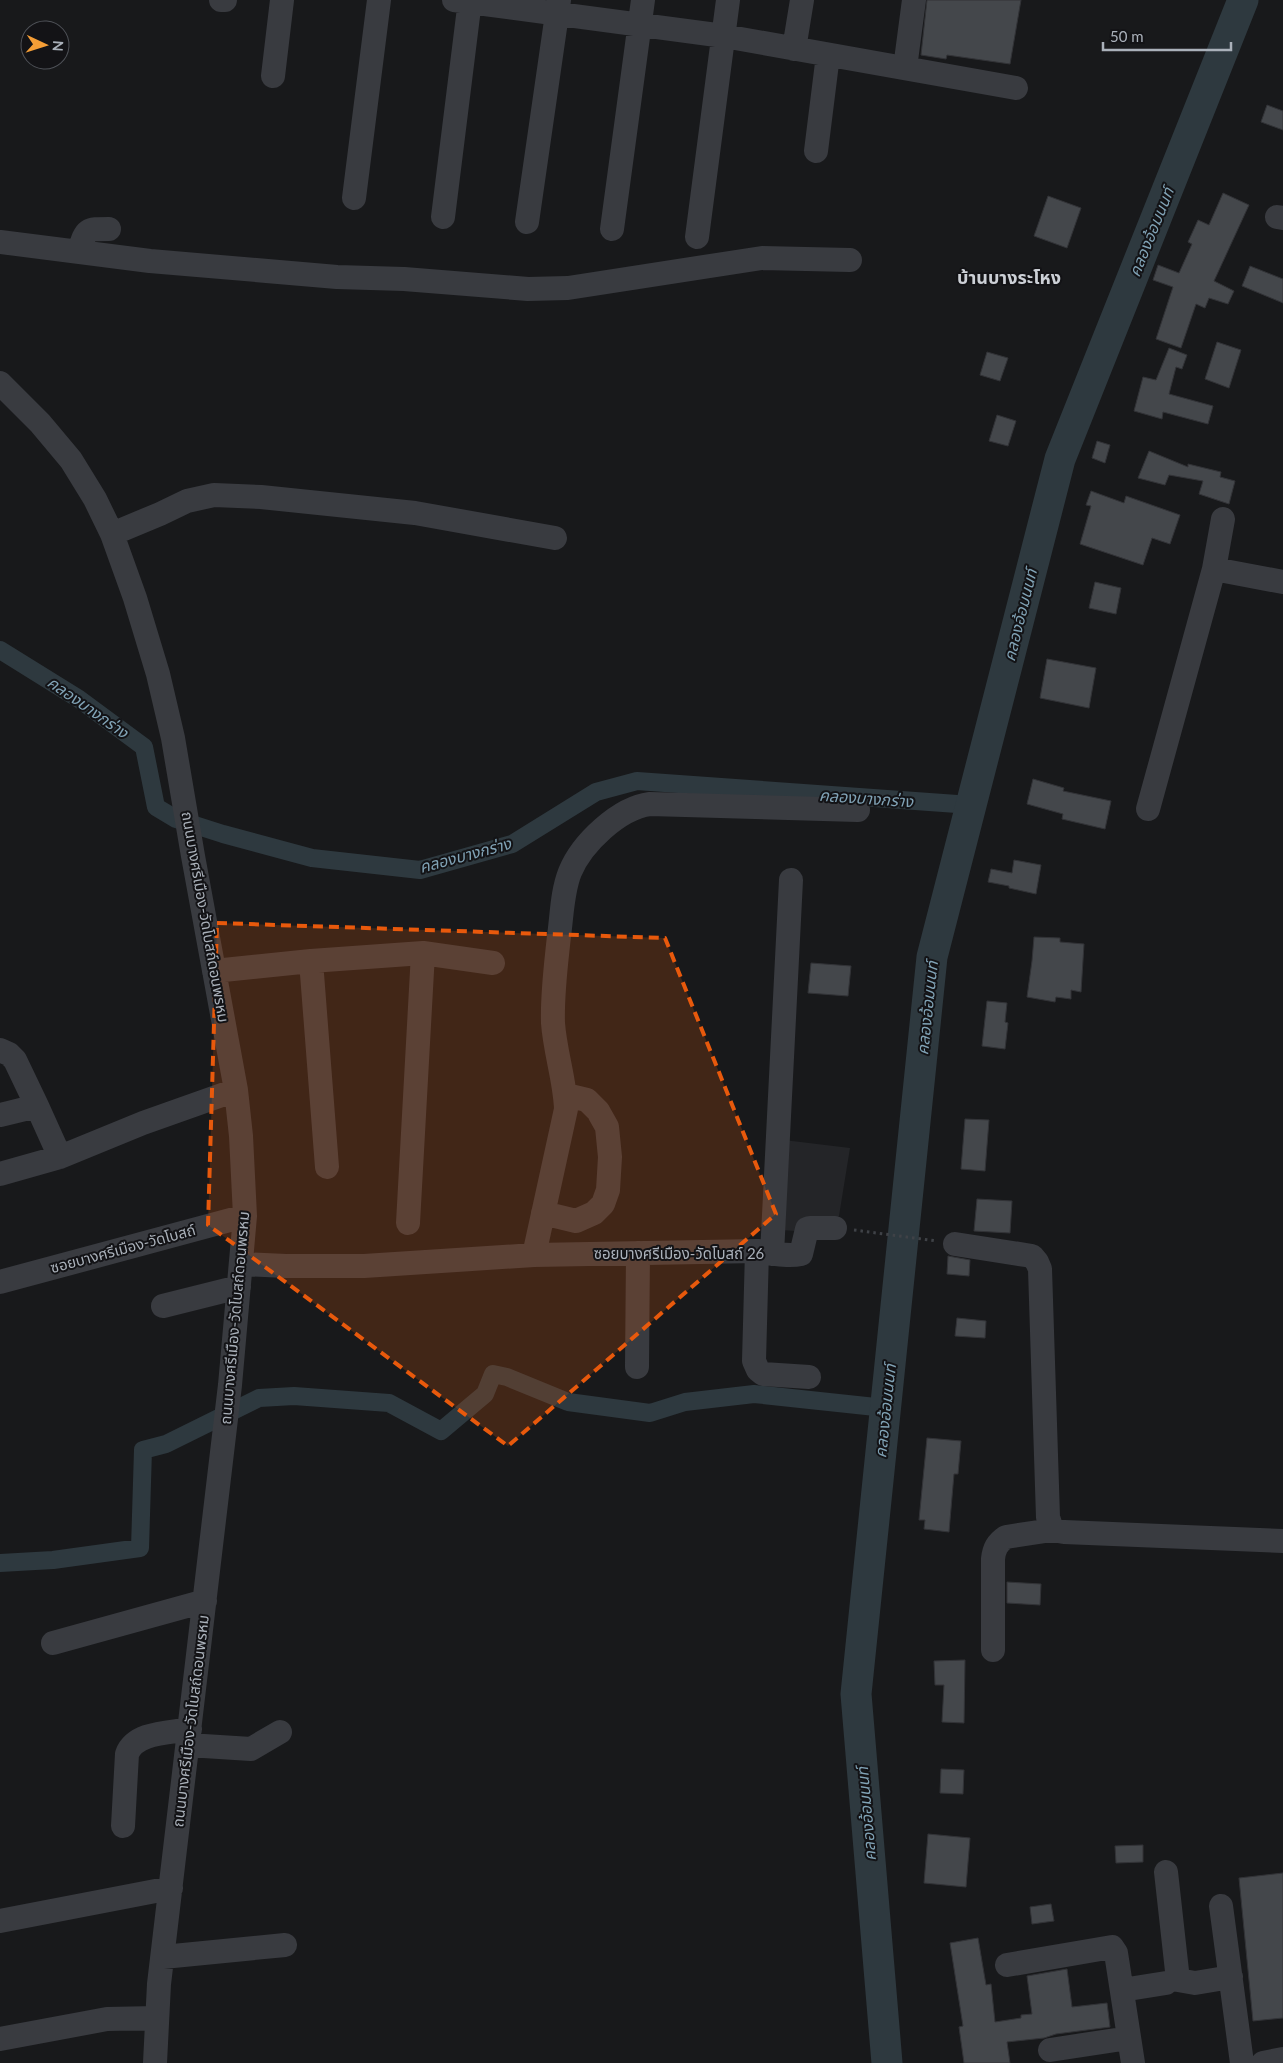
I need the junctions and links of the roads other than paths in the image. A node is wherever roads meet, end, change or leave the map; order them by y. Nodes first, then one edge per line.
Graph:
1 (282, 0) edge
2 (379, 0) edge
3 (643, 0) edge
4 (728, 0) edge
5 (802, 0) edge
6 (914, 0) edge
7 (465, 1) edge
8 (558, 7) edge
9 (640, 25) junction
10 (724, 36) junction
11 (794, 49) junction
12 (828, 55) junction
13 (905, 68) junction
14 (273, 76) dead end
15 (1016, 88) dead end
16 (816, 151) dead end
17 (354, 198) dead end
18 (443, 217) dead end
19 (527, 222) dead end
20 (612, 228) dead end
21 (109, 229) dead end
22 (697, 237) dead end
23 (0, 242) edge
24 (79, 252) junction
25 (850, 260) dead end
26 (0, 383) edge
27 (1223, 519) dead end
28 (112, 534) junction
29 (554, 538) dead end
30 (1214, 569) junction
31 (1283, 582) edge
32 (858, 810) dead end
33 (1148, 810) dead end
34 (792, 880) dead end
35 (423, 954) junction
36 (311, 961) junction
37 (492, 963) dead end
38 (214, 971) junction
39 (0, 1050) edge
40 (236, 1090) junction
41 (566, 1095) junction
42 (37, 1106) junction
43 (0, 1115) edge
44 (60, 1157) junction
45 (327, 1167) dead end
46 (0, 1174) edge
47 (543, 1212) junction
48 (246, 1216) junction
49 (408, 1223) dead end
50 (835, 1228) road end
51 (955, 1244) road end
52 (765, 1252) junction
53 (638, 1253) junction
54 (534, 1255) junction
55 (241, 1264) junction
56 (0, 1282) edge
57 (239, 1287) junction
58 (163, 1306) dead end
59 (637, 1367) dead end
60 (808, 1377) dead end
61 (1052, 1530) junction
62 (1283, 1541) edge
63 (205, 1601) junction
64 (53, 1643) dead end
65 (993, 1650) dead end
66 (280, 1732) dead end
67 (189, 1737) junction
68 (123, 1826) dead end
69 (1166, 1872) dead end
70 (171, 1888) junction
71 (1221, 1906) dead end
72 (0, 1922) edge
73 (285, 1945) dead end
74 (163, 1957) junction
75 (1007, 1965) dead end
76 (1231, 1977) junction
77 (1166, 1983) dead end
78 (1122, 1990) junction
79 (157, 2018) junction
80 (1130, 2038) junction
81 (0, 2039) edge
82 (1050, 2050) dead end
83 (1283, 2059) edge
84 (155, 2063) edge
85 (1133, 2063) edge
86 (1242, 2063) edge
87 (1263, 2063) edge

1 - 14 street
2 - 17 street
3 - 9 street
4 - 10 street
5 - 11 street
6 - 13 street
7 - 8 street
7 - 18 street
8 - 9 street
8 - 19 street
9 - 10 street
9 - 20 street
10 - 11 street
10 - 22 street
11 - 12 street
12 - 13 street
12 - 16 street
13 - 15 street
21 - 24 street
23 - 24 street
24 - 25 street
26 - 28 street, ถนนบางศรีเมือง-วัดโบสถ์ดอนพรหม
27 - 30 street
28 - 29 street
28 - 38 street, ถนนบางศรีเมือง-วัดโบสถ์ดอนพรหม
30 - 31 street
30 - 33 street
32 - 41 street
34 - 52 street, ซอยบางศรีเมือง-วัดโบสถ์ 26
35 - 36 street
35 - 37 street
35 - 49 street
36 - 38 street
36 - 45 street
38 - 40 street, ถนนบางศรีเมือง-วัดโบสถ์ดอนพรหม
39 - 42 street
40 - 44 street
40 - 48 street, ถนนบางศรีเมือง-วัดโบสถ์ดอนพรหม
41 - 47 street
41 - 47 street
42 - 43 street
42 - 44 street
44 - 46 street
47 - 54 street
48 - 55 street, ถนนบางศรีเมือง-วัดโบสถ์ดอนพรหม
48 - 56 street, ซอยบางศรีเมือง-วัดโบสถ์
50 - 52 street
51 - 61 street
52 - 53 street, ซอยบางศรีเมือง-วัดโบสถ์ 26
52 - 60 street
53 - 54 street, ซอยบางศรีเมือง-วัดโบสถ์ 26
53 - 59 street
54 - 55 street, ซอยบางศรีเมือง-วัดโบสถ์ 26
55 - 57 street, ถนนบางศรีเมือง-วัดโบสถ์ดอนพรหม
57 - 58 street
57 - 63 street, ถนนบางศรีเมือง-วัดโบสถ์ดอนพรหม
61 - 62 street
61 - 65 street
63 - 64 street
63 - 67 street, ถนนบางศรีเมือง-วัดโบสถ์ดอนพรหม
66 - 67 street
67 - 68 street
67 - 70 street, ถนนบางศรีเมือง-วัดโบสถ์ดอนพรหม
69 - 76 street
70 - 72 street
70 - 74 street, ถนนบางศรีเมือง-วัดโบสถ์ดอนพรหม
71 - 76 street
73 - 74 street
74 - 79 street, ถนนบางศรีเมือง-วัดโบสถ์ดอนพรหม
75 - 78 street
76 - 86 street
77 - 78 street
78 - 80 street
79 - 81 street
79 - 84 street, ถนนบางศรีเมือง-วัดโบสถ์ดอนพรหม
80 - 82 street
80 - 85 street
83 - 87 street

